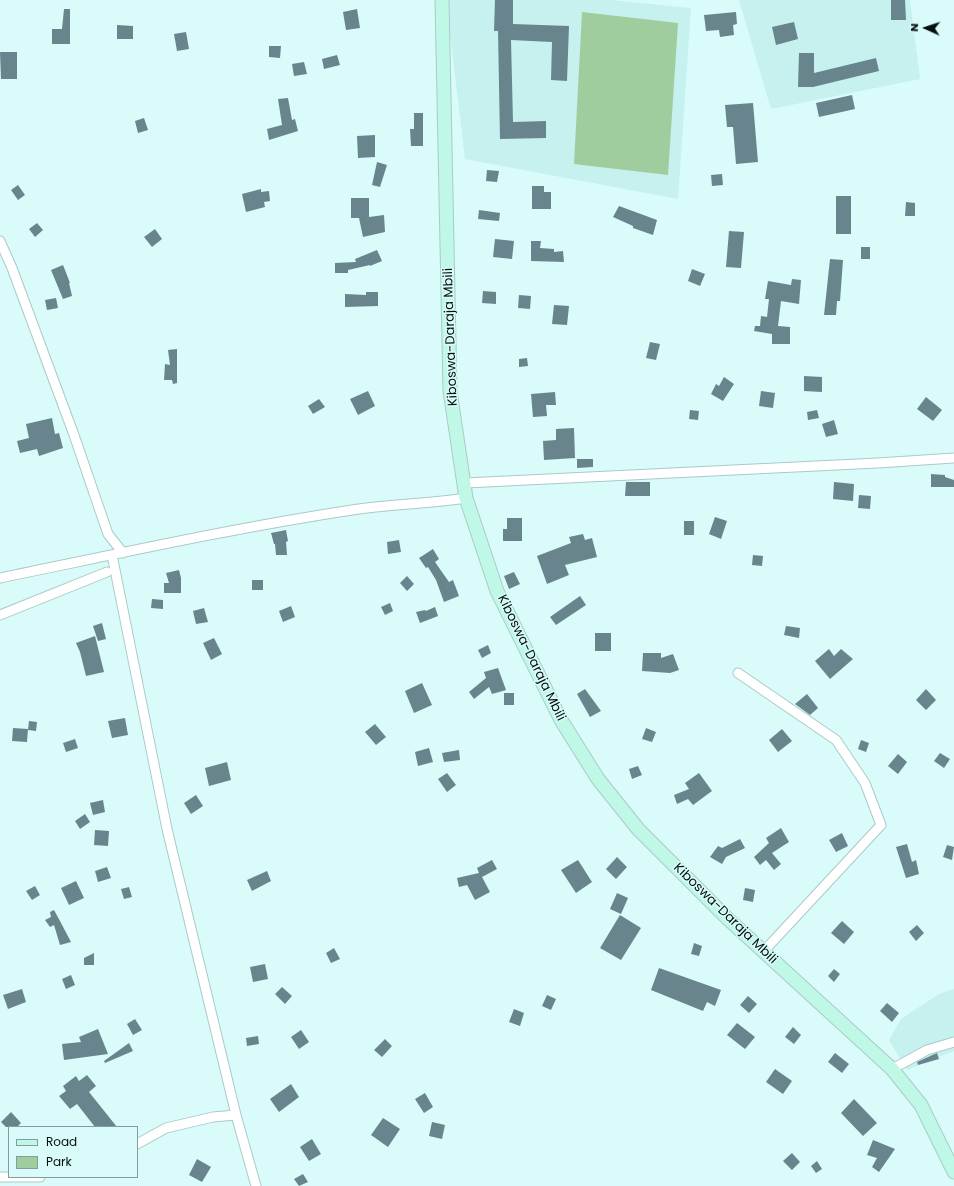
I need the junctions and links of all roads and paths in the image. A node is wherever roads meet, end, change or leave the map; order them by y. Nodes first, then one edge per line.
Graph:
1 (442, 0) edge
2 (0, 240) edge
3 (954, 458) edge
4 (464, 483) junction
5 (466, 498) junction
6 (123, 553) junction
7 (112, 555) junction
8 (107, 572) dead end
9 (0, 578) edge
10 (0, 615) edge
11 (738, 673) dead end
12 (763, 952) junction
13 (954, 1042) edge
14 (892, 1070) junction
15 (236, 1115) junction
16 (936, 1137) junction
17 (138, 1143) edge
18 (954, 1159) edge
19 (954, 1172) edge
20 (256, 1186) edge

1 - 4 main road, Kiboswa-Daraja Mbili
2 - 6 street
3 - 4 street
4 - 5 main road, Kiboswa-Daraja Mbili
5 - 6 street
5 - 12 main road, Kiboswa-Daraja Mbili
6 - 7 street
7 - 9 street
7 - 15 street
8 - 10 street
11 - 12 street
12 - 14 main road, Kiboswa-Daraja Mbili
13 - 14 street
14 - 16 main road, Kiboswa-Daraja Mbili
15 - 17 street
15 - 20 street
16 - 18 street
16 - 19 main road, Kiboswa-Daraja Mbili

